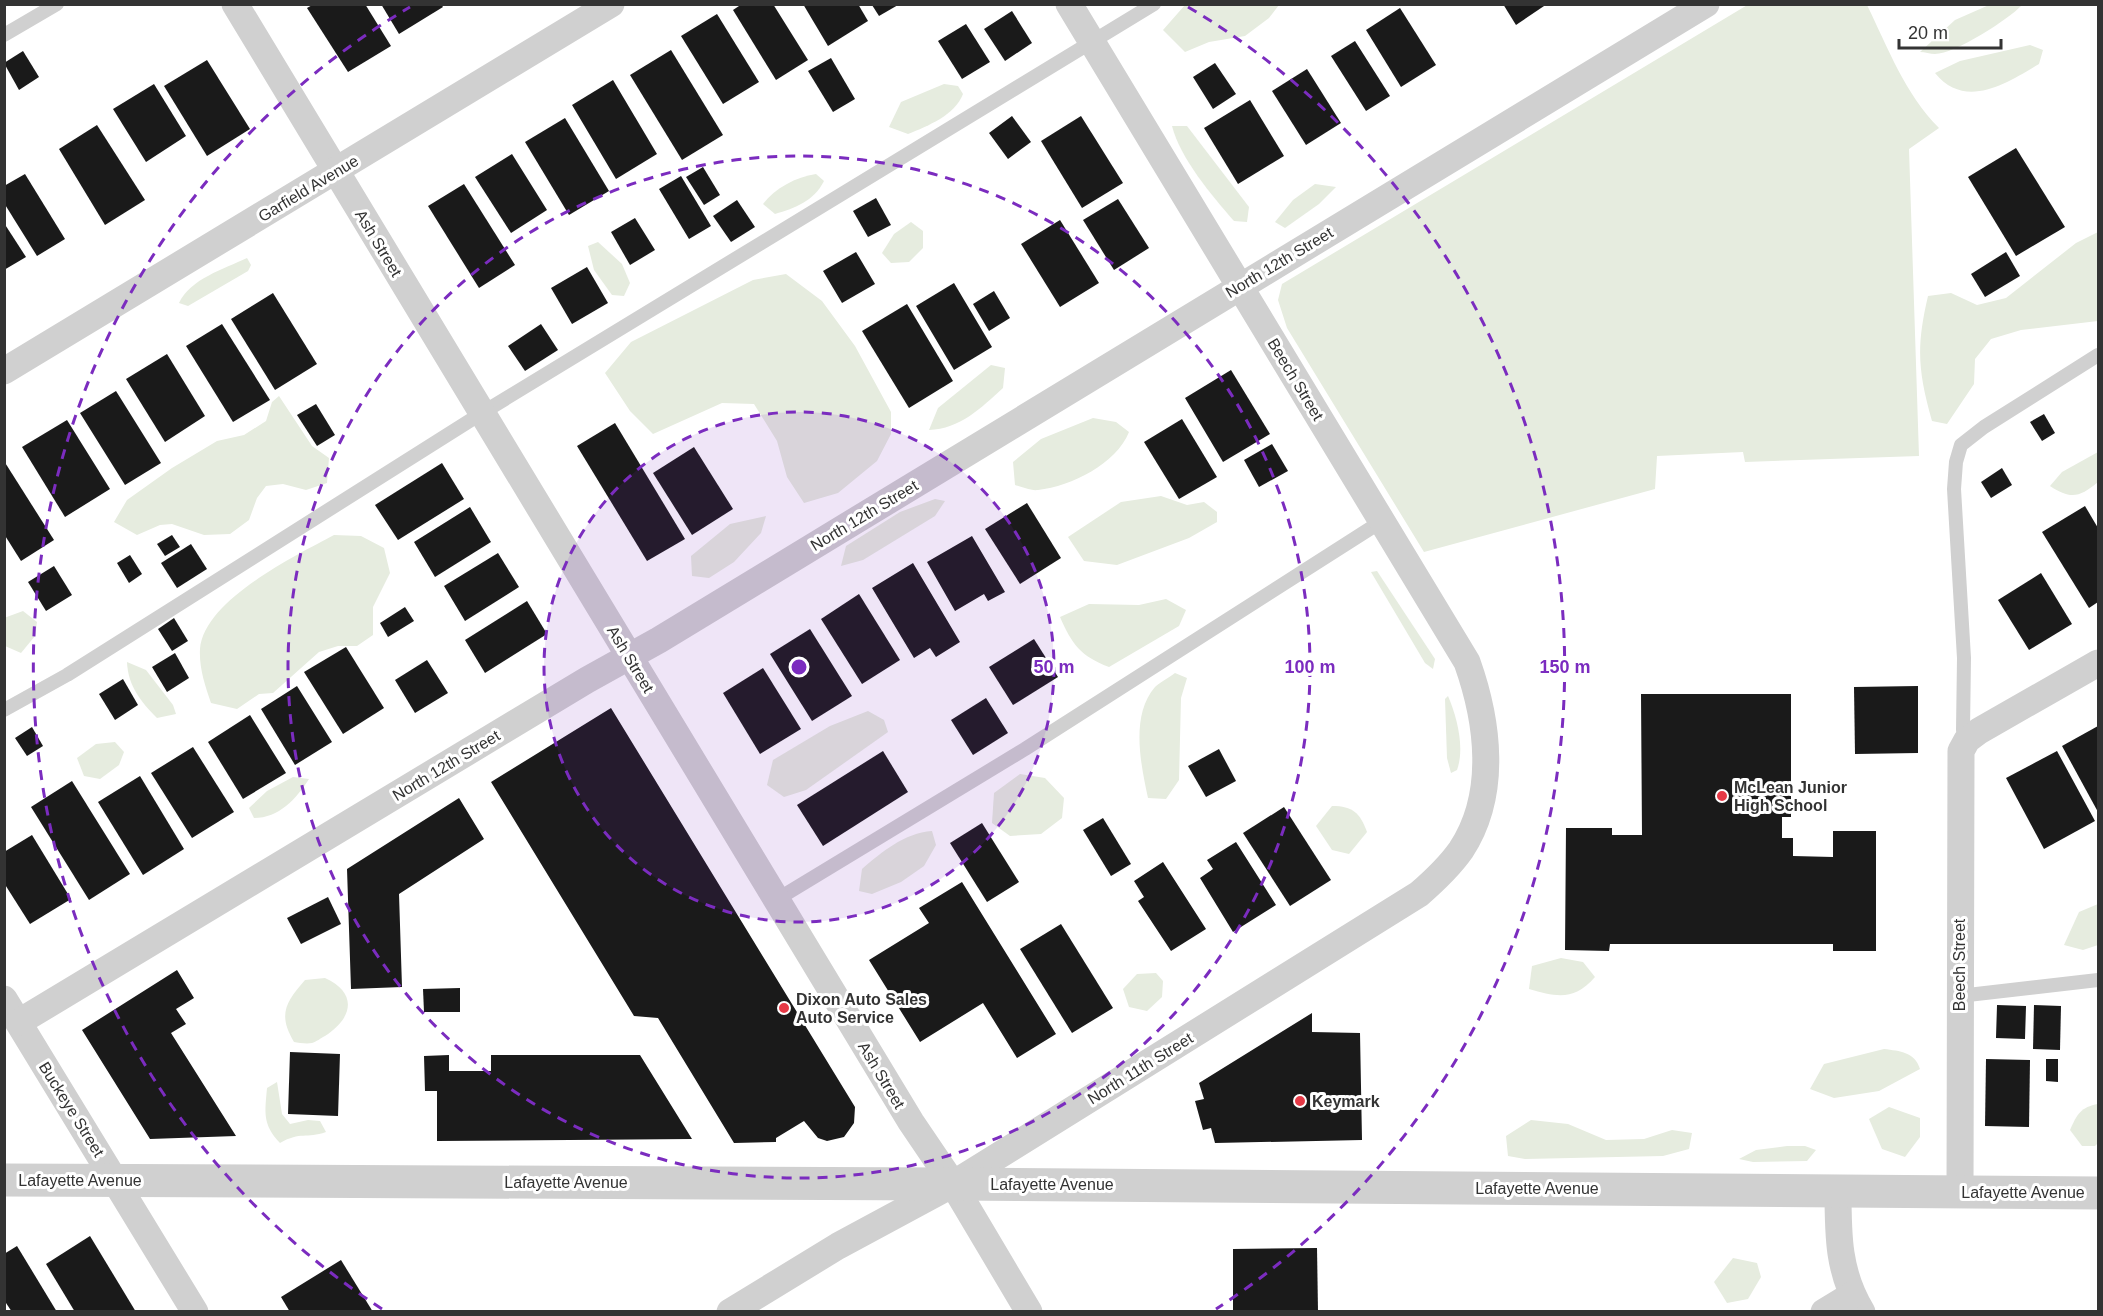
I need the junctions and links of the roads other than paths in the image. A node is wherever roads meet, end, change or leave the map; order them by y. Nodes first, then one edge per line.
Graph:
1 (57, 4) edge
2 (235, 4) edge
3 (610, 4) edge
4 (1069, 4) edge
5 (1154, 4) edge
6 (1706, 4) edge
7 (4, 35) edge
8 (1091, 42) junction
9 (336, 171) junction
10 (1240, 286) junction
11 (2098, 355) edge
12 (4, 371) edge
13 (482, 413) junction
14 (1382, 521) junction
15 (629, 657) junction
16 (2098, 663) edge
17 (4, 710) edge
18 (1967, 740) junction
19 (1486, 767) joint
20 (776, 900) junction
21 (2098, 980) edge
22 (1959, 996) junction
23 (4, 999) edge
24 (19, 1022) junction
25 (4, 1180) edge
26 (116, 1180) junction
27 (953, 1184) junction
28 (1838, 1191) junction
29 (1960, 1192) junction
30 (2098, 1193) edge
31 (1857, 1303) edge
32 (195, 1311) edge
33 (730, 1311) edge
34 (1029, 1311) edge
35 (1824, 1311) edge

1 - 7 lane
2 - 9 street, Ash Street
3 - 9 street, Garfield Avenue
4 - 8 street, Beech Street
5 - 8 lane
6 - 10 street, North 12th Street
8 - 10 street, Beech Street
8 - 13 lane
9 - 12 street, Garfield Avenue
9 - 13 street, Ash Street
10 - 14 street, Beech Street
10 - 15 street, North 12th Street
11 - 18 lane
13 - 15 street, Ash Street
13 - 17 lane
14 - 19 street, Beech Street
14 - 20 lane
15 - 20 street, Ash Street
15 - 24 street, North 12th Street
16 - 18 street
18 - 22 street, Beech Street
19 - 27 street, North 11th Street
20 - 27 street, Ash Street
21 - 22 lane
22 - 29 street, Beech Street
23 - 24 street, Buckeye Street
24 - 26 street, Buckeye Street
25 - 26 street, Lafayette Avenue
26 - 27 street, Lafayette Avenue
26 - 32 street, Buckeye Street
27 - 28 street, Lafayette Avenue
27 - 33 street, North 11th Street
27 - 34 street, Ash Street
28 - 29 street, Lafayette Avenue
28 - 31 street
29 - 30 street, Lafayette Avenue
31 - 35 street

